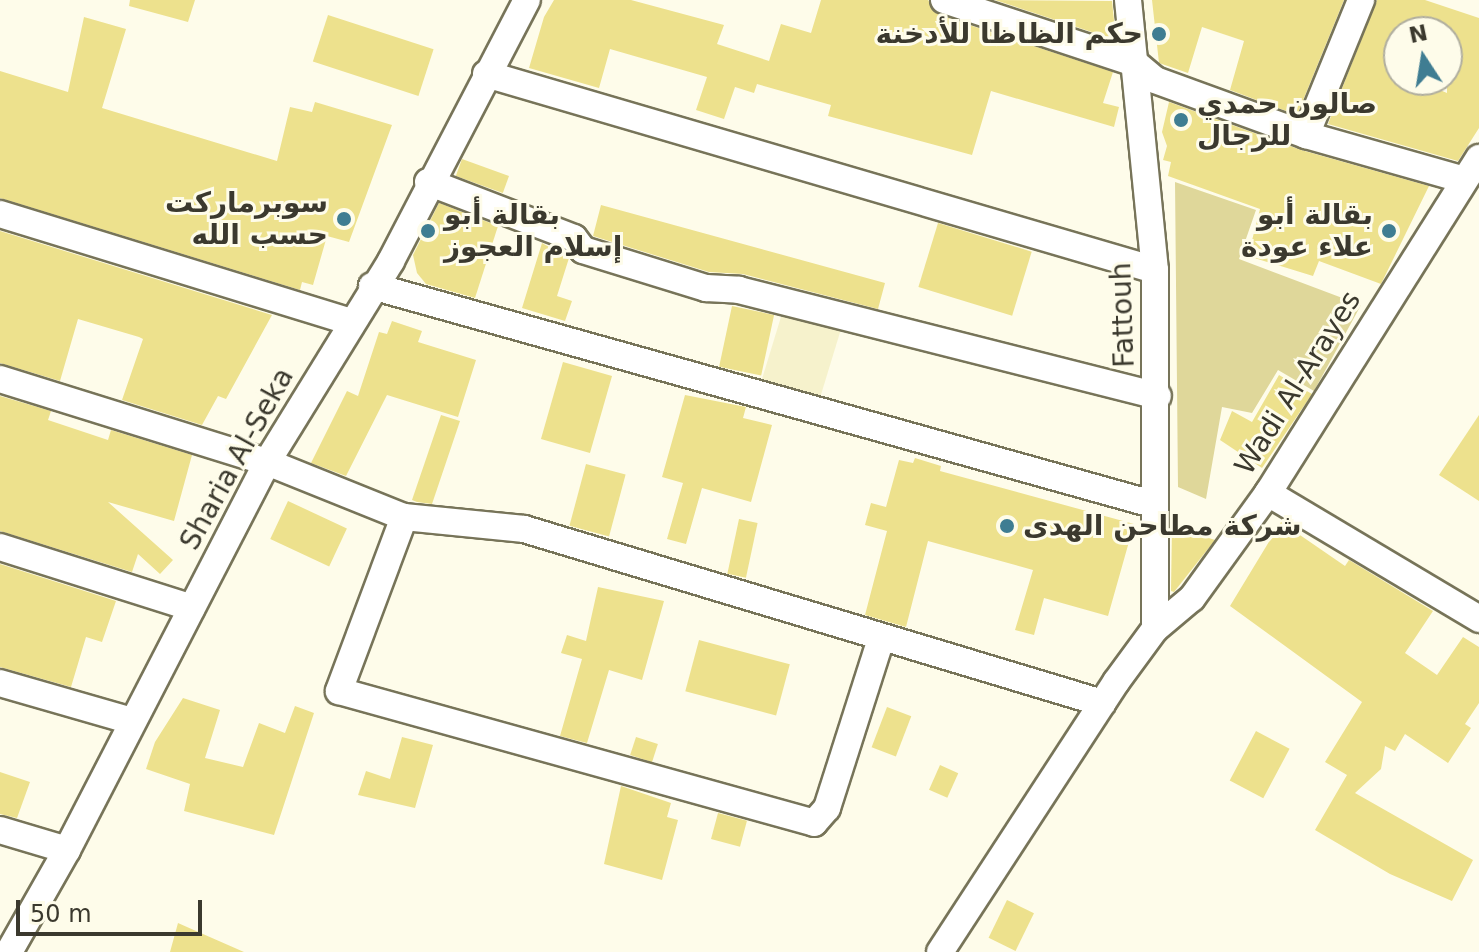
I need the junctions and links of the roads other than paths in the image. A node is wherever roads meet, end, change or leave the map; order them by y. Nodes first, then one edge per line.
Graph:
1 (527, 0) edge
2 (944, 0) edge
3 (1128, 0) edge
4 (1361, 0) edge
5 (1135, 63) junction
6 (486, 74) junction
7 (1306, 135) junction
8 (1479, 158) edge
9 (1462, 179) junction
10 (428, 182) junction
11 (0, 214) edge
12 (1155, 270) junction
13 (372, 286) junction
14 (350, 322) junction
15 (0, 379) edge
16 (1158, 396) junction
17 (267, 462) junction
18 (1268, 493) junction
19 (1152, 504) junction
20 (404, 517) junction
21 (0, 547) edge
22 (192, 608) junction
23 (1479, 619) edge
24 (1155, 629) junction
25 (881, 639) junction
26 (0, 683) edge
27 (1109, 693) junction
28 (132, 721) junction
29 (0, 830) edge
30 (67, 850) junction
31 (9, 952) edge
32 (940, 952) edge

1 - 6 street, Sharia Al-Seka
2 - 5 street
3 - 5 street, Fattouh
4 - 7 street
5 - 7 street
5 - 12 street, Fattouh
6 - 10 street, Sharia Al-Seka
6 - 12 street
7 - 9 street
8 - 9 street, Wadi Al-Arayes
9 - 18 street, Wadi Al-Arayes
10 - 13 street, Sharia Al-Seka
10 - 16 street
11 - 14 street
12 - 16 street, Fattouh
13 - 14 street, Sharia Al-Seka
13 - 19 street
14 - 17 street, Sharia Al-Seka
15 - 17 street
16 - 19 street, Fattouh
17 - 20 street
17 - 22 street, Sharia Al-Seka
18 - 23 street
18 - 24 street, Wadi Al-Arayes
19 - 24 street, Fattouh
20 - 25 street
20 - 25 street
21 - 22 street
22 - 28 street, Sharia Al-Seka
24 - 27 street, Wadi Al-Arayes
25 - 27 street
26 - 28 street
27 - 32 street
28 - 30 street, Sharia Al-Seka
29 - 30 street
30 - 31 street, Sharia Al-Seka

